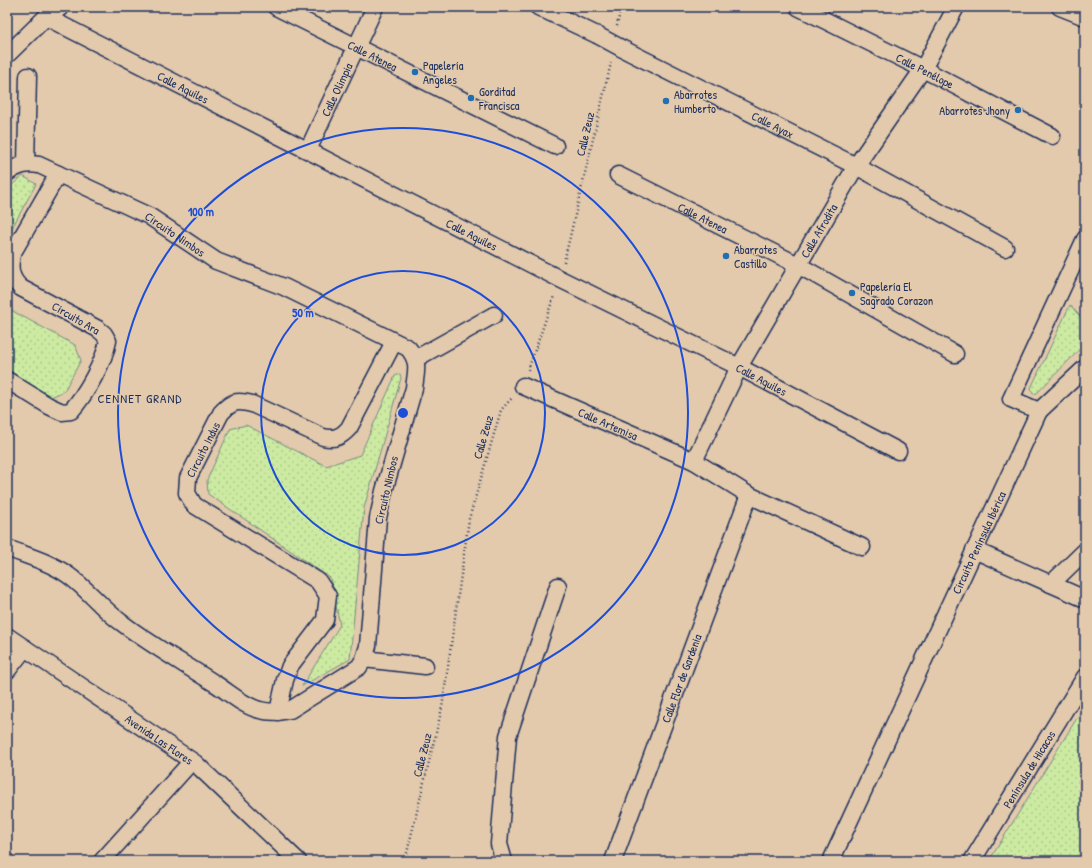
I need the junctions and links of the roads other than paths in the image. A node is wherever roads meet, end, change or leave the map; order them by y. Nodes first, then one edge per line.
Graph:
1 (61, 7) edge
2 (276, 7) edge
3 (375, 7) edge
4 (538, 7) edge
5 (798, 7) edge
6 (956, 7) edge
7 (1060, 7) edge
8 (1085, 17) edge
9 (46, 18) junction
10 (357, 47) junction
11 (7, 55) edge
12 (923, 69) junction
13 (28, 76) dead end
14 (1052, 136) dead end
15 (556, 146) dead end
16 (308, 150) junction
17 (26, 164) junction
18 (856, 166) junction
19 (7, 173) edge
20 (58, 174) junction
21 (618, 175) dead end
22 (1085, 239) edge
23 (1005, 248) dead end
24 (798, 265) junction
25 (494, 315) dead end
26 (394, 342) junction
27 (955, 354) dead end
28 (415, 359) junction
29 (739, 367) junction
30 (1085, 368) edge
31 (7, 380) edge
32 (523, 386) road end
33 (1039, 411) junction
34 (898, 451) dead end
35 (694, 461) junction
36 (749, 495) junction
37 (862, 547) dead end
38 (7, 548) edge
39 (974, 550) junction
40 (1085, 551) edge
41 (1051, 584) junction
42 (558, 586) dead end
43 (1085, 599) edge
44 (7, 636) edge
45 (25, 648) junction
46 (364, 659) junction
47 (425, 666) dead end
48 (7, 671) edge
49 (1085, 677) edge
50 (278, 712) junction
51 (192, 761) junction
52 (102, 861) edge
53 (298, 861) edge
54 (504, 861) edge
55 (614, 861) edge
56 (831, 861) edge
57 (972, 861) edge

1 - 9 street
2 - 10 street, Calle Atenea
3 - 10 street, Calle Olimpia
4 - 18 street, Calle Ayax, bridge
5 - 12 street, Calle Penélope
6 - 12 street, Calle Afrodita
7 - 8 street
9 - 11 street
9 - 16 street, Calle Aquiles
10 - 15 street, Calle Atenea
10 - 16 street, Calle Olimpia
12 - 14 street, Calle Penélope
12 - 18 street, Calle Afrodita
13 - 17 street
16 - 29 street, Calle Aquiles
17 - 19 street
17 - 20 street, Circuito Nimbos
18 - 23 street, Calle Ayax
18 - 24 street, Calle Afrodita
20 - 26 street, Circuito Nimbos
20 - 31 street, Circuito Ara
21 - 24 street, Calle Atenea
22 - 33 street
24 - 27 street, Calle Atenea
24 - 29 street, Calle Afrodita
25 - 28 street
26 - 28 street, Circuito Nimbos
26 - 50 street, Circuito Indus
28 - 46 street, Circuito Nimbos
29 - 34 street, Calle Aquiles
29 - 35 street, Calle Afrodita
30 - 33 street
32 - 35 street, Calle Artemisa
33 - 39 street, Circuito Península Ibérica
35 - 36 street, Calle Artemisa
36 - 37 street, Calle Artemisa
36 - 55 street, Calle Flor de Gardenia
38 - 50 street
39 - 41 street
39 - 56 street, Circuito Península Ibérica
40 - 41 street
41 - 43 street
42 - 54 street
44 - 45 street, Avenida Las Flores
45 - 48 street
45 - 51 street, Avenida Las Flores
46 - 47 street
46 - 50 street
49 - 57 street, Península de Hicacos
51 - 52 street
51 - 53 street, Avenida Las Flores

